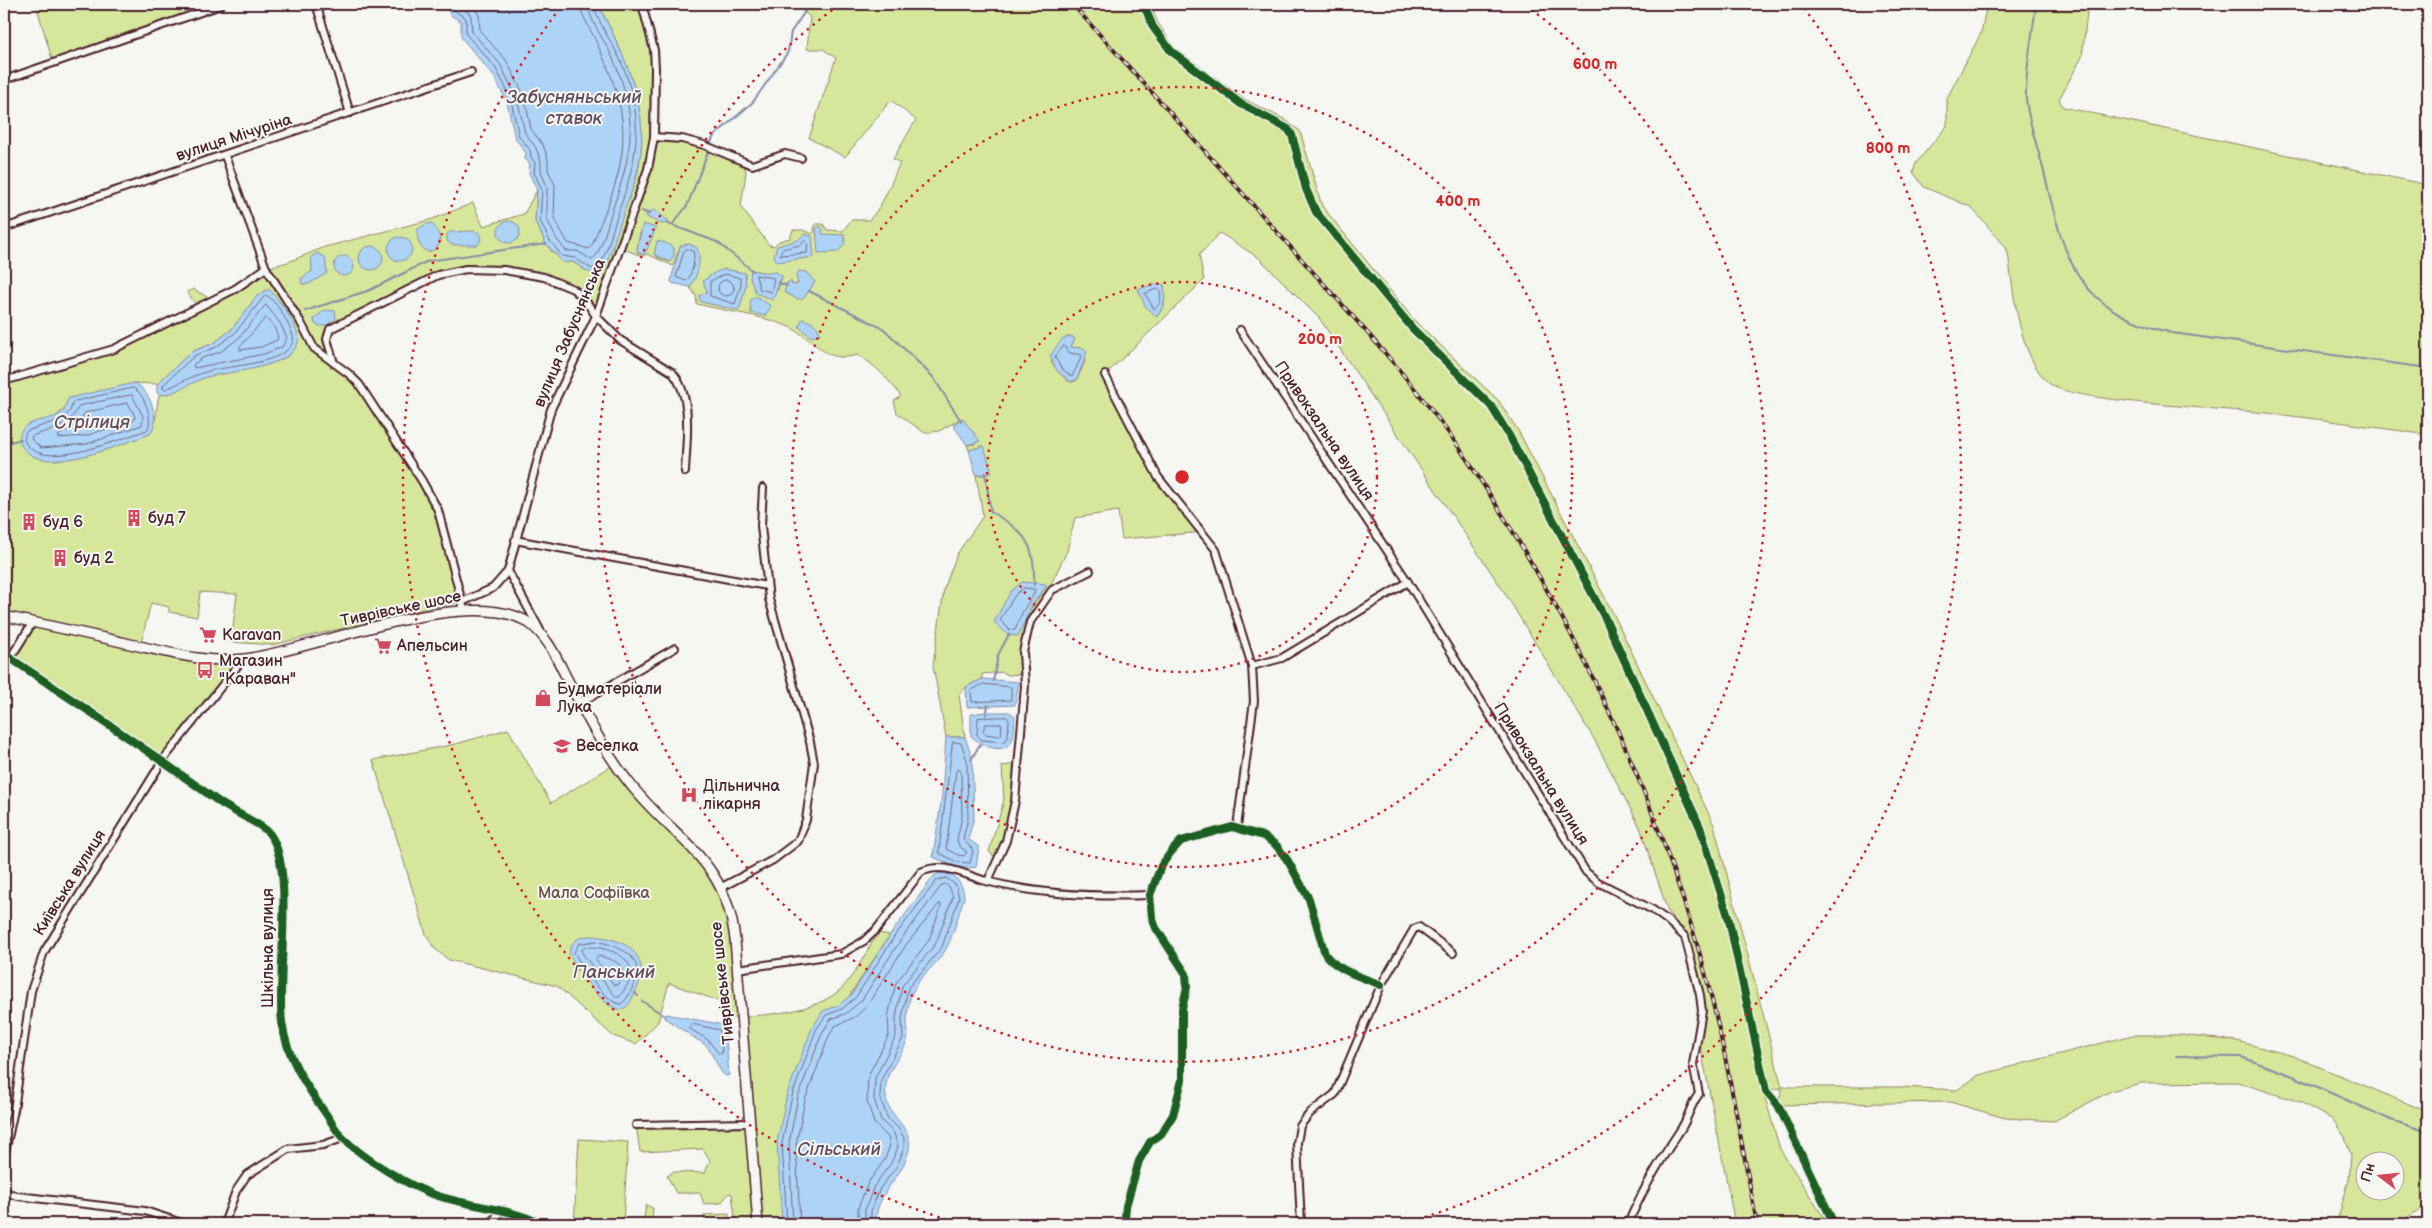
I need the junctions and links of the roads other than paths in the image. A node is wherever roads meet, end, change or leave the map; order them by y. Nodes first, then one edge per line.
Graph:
1 (316, 4) edge
2 (642, 4) edge
3 (1131, 4) edge
4 (221, 5) dead end
5 (471, 72) dead end
6 (4, 80) edge
7 (350, 114) junction
8 (654, 137) junction
9 (224, 156) junction
10 (801, 158) dead end
11 (4, 228) edge
12 (266, 268) junction
13 (596, 316) junction
14 (1240, 330) dead end
15 (334, 363) junction
16 (1105, 375) dead end
17 (4, 381) edge
18 (685, 472) dead end
19 (763, 488) dead end
20 (515, 540) junction
21 (508, 571) junction
22 (1090, 571) dead end
23 (1408, 582) junction
24 (767, 586) junction
25 (463, 606) junction
26 (4, 616) edge
27 (33, 622) junction
28 (543, 635) junction
29 (675, 648) dead end
30 (10, 658) junction
31 (242, 659) junction
32 (1252, 666) junction
33 (4, 668) edge
34 (580, 703) junction
35 (162, 760) junction
36 (1238, 827) junction
37 (988, 881) junction
38 (722, 887) junction
39 (1150, 895) junction
40 (1453, 953) dead end
41 (737, 969) junction
42 (1381, 985) junction
43 (750, 1124) junction
44 (636, 1125) dead end
45 (343, 1138) junction
46 (4, 1157) edge
47 (4, 1192) edge
48 (14, 1196) junction
49 (4, 1198) edge
50 (503, 1210) junction
51 (185, 1224) edge
52 (224, 1224) edge
53 (489, 1224) edge
54 (542, 1224) edge
55 (758, 1224) edge
56 (1129, 1224) edge
57 (1301, 1224) edge
58 (1628, 1224) edge
59 (1834, 1224) edge

1 - 7 street
2 - 8 street, вулиця Забуснянська
3 - 59 street
4 - 6 street
5 - 7 street, вулиця Мічуріна
7 - 9 street, вулиця Мічуріна
8 - 10 street
8 - 13 street, вулиця Забуснянська
9 - 11 street, вулиця Мічуріна
9 - 12 street
12 - 15 street
12 - 17 street
13 - 15 street
13 - 18 street
13 - 20 street, вулиця Забуснянська
14 - 23 street, Привокзальна вулиця
15 - 25 street
16 - 32 street
19 - 24 street
20 - 21 street, вулиця Забуснянська
20 - 24 street
21 - 25 street
21 - 28 street
22 - 37 street
23 - 32 street
23 - 58 street, Привокзальна вулиця
24 - 38 street
25 - 28 main road, Тиврівське шосе
25 - 31 main road, Тиврівське шосе
26 - 27 main road, Тиврівське шосе
27 - 30 street
27 - 31 main road, Тиврівське шосе
28 - 34 main road, Тиврівське шосе
29 - 34 street
30 - 33 street
30 - 35 street, Шкільна вулиця
31 - 35 street, Київська вулиця
32 - 36 street
34 - 38 main road, Тиврівське шосе
35 - 45 street, Шкільна вулиця
35 - 46 street, Київська вулиця
36 - 39 street
36 - 42 street
37 - 39 street
37 - 41 street
38 - 41 main road, Тиврівське шосе
39 - 56 street
40 - 42 street
41 - 43 main road, Тиврівське шосе
42 - 57 street
43 - 44 street
43 - 55 main road, Тиврівське шосе
45 - 50 street, Шкільна вулиця
45 - 52 street
47 - 48 street
48 - 49 street
48 - 51 street
50 - 53 street
50 - 54 street, Шкільна вулиця

